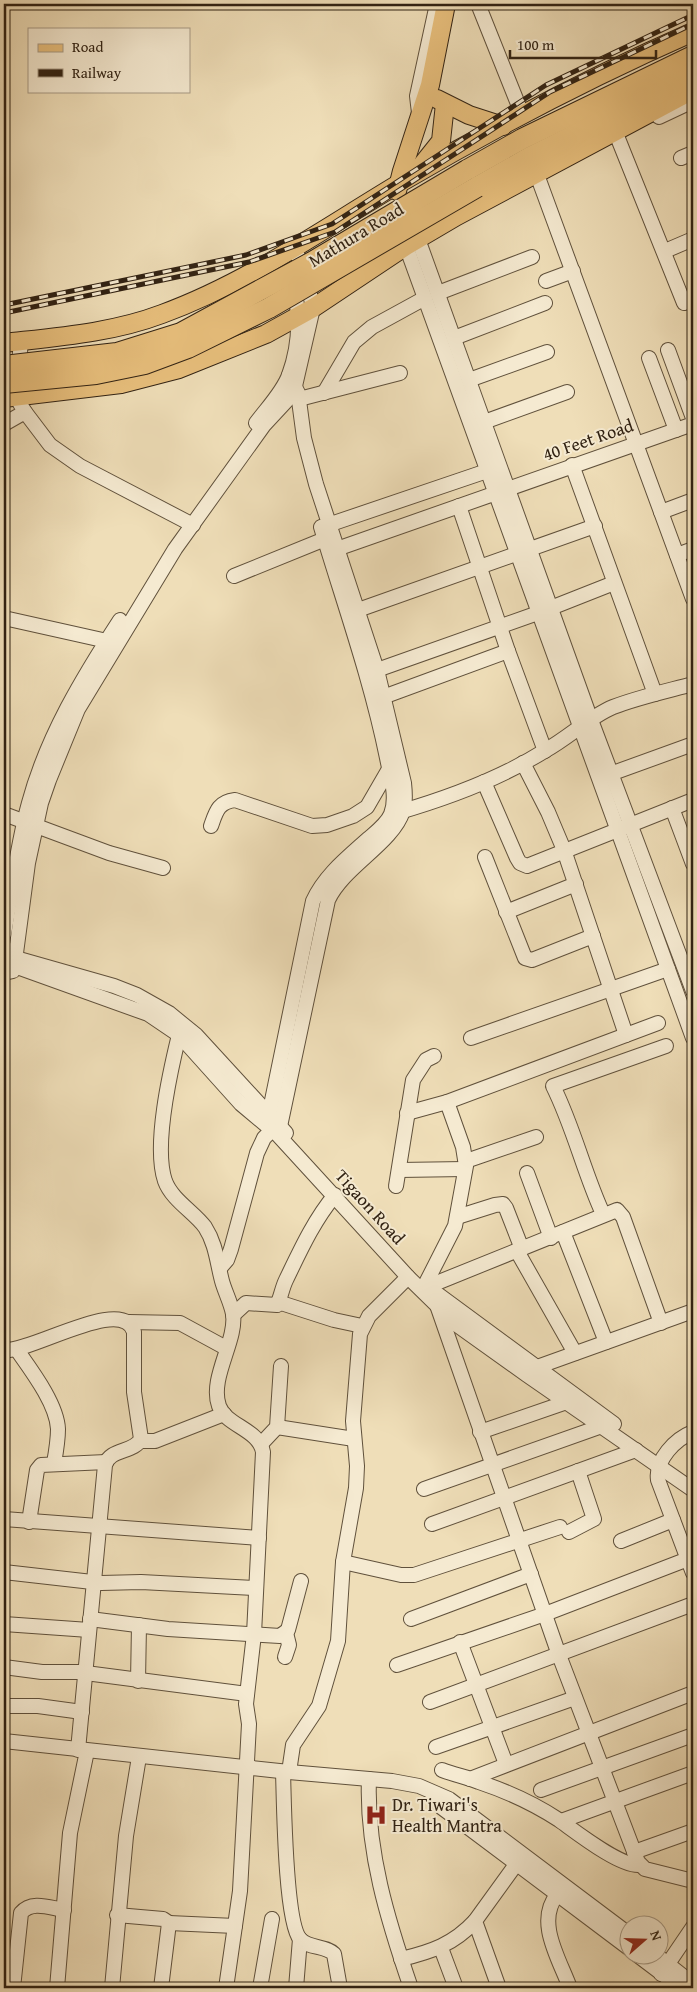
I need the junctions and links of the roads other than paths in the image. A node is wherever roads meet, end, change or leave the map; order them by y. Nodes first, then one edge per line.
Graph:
1 (437, 4) edge
2 (446, 4) edge
3 (478, 4) edge
4 (693, 32) edge
5 (693, 56) edge
6 (693, 76) edge
7 (429, 89) junction
8 (693, 90) edge
9 (693, 101) edge
10 (445, 104) junction
11 (522, 114) junction
12 (419, 120) junction
13 (502, 126) junction
14 (616, 134) junction
15 (436, 163) junction
16 (536, 172) junction
17 (402, 179) junction
18 (472, 179) junction
19 (463, 213) junction
20 (342, 218) junction
21 (693, 239) edge
22 (412, 243) junction
23 (290, 250) junction
24 (665, 252) junction
25 (532, 257) dead end
26 (372, 269) junction
27 (573, 271) junction
28 (546, 281) dead end
29 (431, 296) junction
30 (545, 303) dead end
31 (684, 303) dead end
32 (307, 312) junction
33 (454, 338) junction
34 (12, 342) edge
35 (668, 350) dead end
36 (546, 352) dead end
37 (649, 358) dead end
38 (4, 366) edge
39 (400, 373) dead end
40 (469, 380) junction
41 (292, 388) junction
42 (8, 392) edge
43 (567, 392) dead end
44 (324, 393) junction
45 (25, 412) junction
46 (693, 418) edge
47 (484, 422) junction
48 (4, 424) edge
49 (693, 424) edge
50 (676, 430) junction
51 (637, 444) junction
52 (572, 465) junction
53 (487, 471) junction
54 (502, 491) junction
55 (693, 500) edge
56 (459, 506) junction
57 (661, 512) junction
58 (189, 523) junction
59 (594, 526) junction
60 (328, 538) junction
61 (529, 548) junction
62 (693, 549) edge
63 (516, 554) junction
64 (677, 555) junction
65 (479, 568) junction
66 (234, 576) dead end
67 (614, 583) junction
68 (692, 591) edge
69 (358, 610) junction
70 (544, 611) junction
71 (4, 618) edge
72 (500, 627) junction
73 (106, 641) junction
74 (508, 651) junction
75 (377, 670) junction
76 (693, 684) edge
77 (655, 694) junction
78 (383, 698) junction
79 (591, 720) junction
80 (580, 729) junction
81 (693, 744) edge
82 (545, 751) junction
83 (523, 763) junction
84 (389, 769) junction
85 (604, 776) junction
86 (484, 782) junction
87 (693, 800) edge
88 (672, 808) junction
89 (397, 813) junction
90 (4, 814) edge
91 (30, 823) junction
92 (630, 824) junction
93 (211, 826) dead end
94 (616, 829) junction
95 (564, 850) junction
96 (485, 857) dead end
97 (693, 864) edge
98 (163, 868) dead end
99 (576, 884) junction
100 (506, 912) junction
101 (4, 934) edge
102 (593, 936) junction
103 (13, 957) edge
104 (668, 969) junction
105 (4, 973) edge
106 (609, 990) junction
107 (693, 991) edge
108 (658, 1023) dead end
109 (179, 1035) junction
110 (626, 1035) junction
111 (471, 1038) dead end
112 (693, 1038) edge
113 (666, 1046) dead end
114 (434, 1056) dead end
115 (447, 1102) junction
116 (407, 1114) junction
117 (271, 1123) junction
118 (536, 1137) dead end
119 (466, 1165) junction
120 (399, 1170) junction
121 (527, 1173) dead end
122 (396, 1186) dead end
123 (335, 1196) junction
124 (603, 1214) junction
125 (458, 1217) junction
126 (557, 1235) junction
127 (520, 1250) junction
128 (220, 1268) junction
129 (408, 1277) junction
130 (432, 1291) junction
131 (278, 1302) junction
132 (693, 1311) edge
133 (233, 1316) junction
134 (129, 1322) junction
135 (661, 1323) junction
136 (362, 1326) junction
137 (606, 1342) junction
138 (226, 1348) junction
139 (10, 1350) edge
140 (575, 1354) junction
141 (281, 1366) dead end
142 (532, 1371) junction
143 (567, 1402) junction
144 (224, 1414) junction
145 (602, 1426) junction
146 (277, 1427) junction
147 (480, 1432) junction
148 (693, 1432) edge
149 (354, 1439) junction
150 (141, 1441) junction
151 (261, 1444) junction
152 (636, 1450) junction
153 (661, 1461) junction
154 (106, 1462) junction
155 (54, 1463) junction
156 (491, 1466) junction
157 (578, 1471) junction
158 (693, 1478) edge
159 (424, 1489) dead end
160 (693, 1490) edge
161 (503, 1499) junction
162 (4, 1519) edge
163 (673, 1520) junction
164 (29, 1522) junction
165 (432, 1524) dead end
166 (100, 1527) junction
167 (259, 1538) junction
168 (518, 1541) junction
169 (621, 1541) dead end
170 (688, 1559) junction
171 (342, 1562) junction
172 (4, 1572) edge
173 (530, 1574) junction
174 (693, 1574) edge
175 (301, 1581) dead end
176 (95, 1582) junction
177 (254, 1588) junction
178 (693, 1604) edge
179 (544, 1614) junction
180 (411, 1619) dead end
181 (4, 1624) edge
182 (89, 1625) junction
183 (139, 1625) junction
184 (286, 1633) junction
185 (254, 1634) junction
186 (460, 1642) junction
187 (559, 1655) junction
188 (285, 1658) dead end
189 (397, 1665) dead end
190 (4, 1667) edge
191 (85, 1673) junction
192 (138, 1681) junction
193 (477, 1685) junction
194 (693, 1693) edge
195 (247, 1694) junction
196 (575, 1698) junction
197 (430, 1702) dead end
198 (4, 1706) edge
199 (82, 1712) junction
200 (492, 1727) junction
201 (588, 1733) junction
202 (693, 1735) edge
203 (4, 1741) edge
204 (436, 1747) dead end
205 (82, 1750) junction
206 (139, 1757) junction
207 (506, 1764) junction
208 (247, 1767) junction
209 (601, 1769) junction
210 (442, 1770) dead end
211 (286, 1772) junction
212 (693, 1773) edge
213 (369, 1779) junction
214 (470, 1779) junction
215 (541, 1790) dead end
216 (614, 1802) junction
217 (561, 1821) junction
218 (693, 1831) edge
219 (637, 1858) junction
220 (520, 1859) junction
221 (693, 1881) edge
222 (558, 1895) junction
223 (64, 1910) junction
224 (117, 1915) junction
225 (272, 1919) dead end
226 (475, 1921) junction
227 (169, 1923) junction
228 (236, 1926) junction
229 (693, 1927) edge
230 (620, 1928) edge
231 (300, 1939) junction
232 (620, 1942) edge
233 (442, 1948) junction
234 (401, 1959) junction
235 (655, 1964) edge
236 (662, 1964) edge
237 (665, 1969) junction
238 (693, 1984) edge
239 (13, 1988) edge
240 (57, 1988) edge
241 (112, 1988) edge
242 (161, 1988) edge
243 (226, 1988) edge
244 (260, 1988) edge
245 (296, 1988) edge
246 (340, 1988) edge
247 (411, 1988) edge
248 (456, 1988) edge
249 (499, 1988) edge
250 (570, 1988) edge
251 (681, 1988) edge

1 - 12 street
2 - 7 main road
3 - 11 street
4 - 11 main road
5 - 18 highway, Mathura Road
6 - 18 highway, Mathura Road
7 - 10 main road
7 - 12 main road
8 - 14 main road
9 - 14 street
10 - 13 main road
10 - 17 main road
11 - 13 main road
12 - 17 main road
13 - 15 main road
14 - 16 main road
14 - 24 street
15 - 17 main road
15 - 19 main road
16 - 19 main road
16 - 27 street
17 - 20 main road
17 - 22 main road
18 - 38 highway, Mathura Road, bridge
18 - 42 highway, Mathura Road, bridge
19 - 22 main road
20 - 23 main road
20 - 26 main road
21 - 24 street
22 - 26 main road
22 - 29 street
23 - 32 street
23 - 34 main road
24 - 31 street
25 - 29 street
26 - 32 main road
27 - 28 street
27 - 51 street
29 - 33 street
29 - 44 street
29 - 53 street
30 - 33 street
32 - 41 street
32 - 42 main road
33 - 40 street
34 - 42 street
35 - 46 street
36 - 40 street
37 - 50 street
39 - 44 street
40 - 47 street
41 - 44 street
41 - 58 street
41 - 60 street
42 - 45 street
43 - 47 street
45 - 48 street
45 - 58 street
47 - 54 street
49 - 50 street, 40 Feet Road
50 - 51 street, 40 Feet Road
51 - 52 street, 40 Feet Road
51 - 57 street
52 - 54 street, 40 Feet Road
52 - 59 street
53 - 54 street
53 - 60 street
54 - 56 street, 40 Feet Road
54 - 61 street
54 - 63 street
55 - 57 street
56 - 60 street, 40 Feet Road
56 - 65 street
57 - 64 street
58 - 73 street
58 - 91 street
59 - 61 street
59 - 67 street
60 - 66 street
60 - 69 street
60 - 84 street
61 - 63 street
61 - 70 street
62 - 64 street
63 - 65 street
63 - 70 street
64 - 68 street
65 - 69 street
65 - 72 street
67 - 70 street
67 - 77 street
69 - 75 street
70 - 72 street
70 - 79 street
70 - 80 street
71 - 73 street
72 - 74 street
72 - 75 street
73 - 91 street
74 - 78 street
74 - 82 street
75 - 78 street
76 - 77 street
77 - 79 street
78 - 89 street
79 - 80 street
79 - 85 street
80 - 82 street
80 - 85 street
81 - 85 street
82 - 83 street
83 - 86 street
83 - 95 street
84 - 89 street
84 - 93 street
85 - 92 street
85 - 94 street
86 - 89 street
86 - 95 street
87 - 88 street
88 - 92 street
88 - 97 street
89 - 117 street
90 - 91 street
91 - 98 street
91 - 101 street
91 - 103 street
92 - 94 street
92 - 107 street
94 - 95 street
94 - 104 street
95 - 99 street
96 - 100 street
99 - 100 street
99 - 102 street
100 - 102 street
102 - 106 street
103 - 105 street
103 - 109 street, Tigaon Road
103 - 117 street, Tigaon Road
104 - 106 street
104 - 112 street
106 - 110 street
106 - 111 street
108 - 110 street
109 - 117 street, Tigaon Road
109 - 128 street
110 - 115 street
113 - 124 street
114 - 116 street
115 - 116 street
115 - 119 street
116 - 120 street
117 - 123 street, Tigaon Road
117 - 128 street
117 - 130 street
118 - 119 street
119 - 120 street
119 - 125 street
120 - 122 street
121 - 126 street
123 - 129 street, Tigaon Road
123 - 131 street
124 - 126 street
124 - 135 street
125 - 127 street
125 - 130 street
126 - 127 street
126 - 137 street
127 - 130 street
127 - 140 street
128 - 133 street
129 - 130 street, Tigaon Road
129 - 136 street
130 - 142 street, Tigaon Road
130 - 147 street
131 - 133 street
131 - 136 street
132 - 135 street
133 - 138 street
134 - 138 street
134 - 139 street
134 - 150 street
135 - 137 street
136 - 149 street
137 - 140 street
138 - 144 street
139 - 155 street
140 - 142 street
141 - 146 street
142 - 143 street, Tigaon Road
142 - 153 street, Tigaon Road
143 - 145 street, Tigaon Road
143 - 147 street
144 - 150 street
144 - 151 street
145 - 152 street, Tigaon Road
145 - 156 street
146 - 149 street
146 - 151 street
147 - 156 street
148 - 153 street
149 - 171 street
150 - 154 street
151 - 167 street
152 - 153 street, Tigaon Road
152 - 157 street
153 - 158 street, Tigaon Road
153 - 160 street, Tigaon Road
153 - 163 street
154 - 155 street
154 - 166 street
155 - 164 street
156 - 159 street
156 - 161 street
157 - 161 street
157 - 168 street
161 - 165 street
161 - 168 street
162 - 164 street
163 - 169 street
163 - 170 street
164 - 166 street
166 - 167 street
166 - 176 street
167 - 177 street
168 - 171 street
168 - 173 street
170 - 174 street
170 - 179 street
171 - 211 street
172 - 176 street
173 - 179 street
173 - 180 street
175 - 184 street
176 - 177 street
176 - 182 street
177 - 185 street
178 - 187 street
179 - 186 street
179 - 187 street
181 - 182 street
182 - 183 street
182 - 191 street
183 - 185 street
183 - 192 street
184 - 185 street
184 - 188 street
185 - 195 street
186 - 189 street
186 - 193 street
187 - 193 street
187 - 196 street
190 - 191 street
191 - 192 street
191 - 199 street
192 - 195 street
193 - 197 street
193 - 200 street
194 - 201 street
195 - 208 street
196 - 200 street
196 - 201 street
198 - 199 street
199 - 205 street
200 - 204 street
200 - 207 street
201 - 207 street
201 - 209 street
202 - 209 street
203 - 205 street
205 - 206 street
205 - 223 street
206 - 208 street
206 - 224 street
207 - 214 street
208 - 211 street
208 - 228 street
209 - 215 street
209 - 216 street
210 - 214 street
211 - 213 street
211 - 231 street
212 - 216 street
213 - 220 street
213 - 234 street
214 - 217 street
216 - 217 street
216 - 219 street
217 - 219 street
218 - 219 street
219 - 221 street
220 - 222 street
220 - 226 street
220 - 230 street
222 - 232 street
222 - 250 street
223 - 239 street
223 - 240 street
224 - 227 street
224 - 241 street
225 - 244 street
226 - 233 street
226 - 249 street
227 - 228 street
227 - 242 street
228 - 243 street
229 - 237 street
231 - 245 street
231 - 246 street
233 - 234 street
233 - 248 street
234 - 247 street
235 - 237 street
236 - 237 street
237 - 238 street
237 - 251 street

